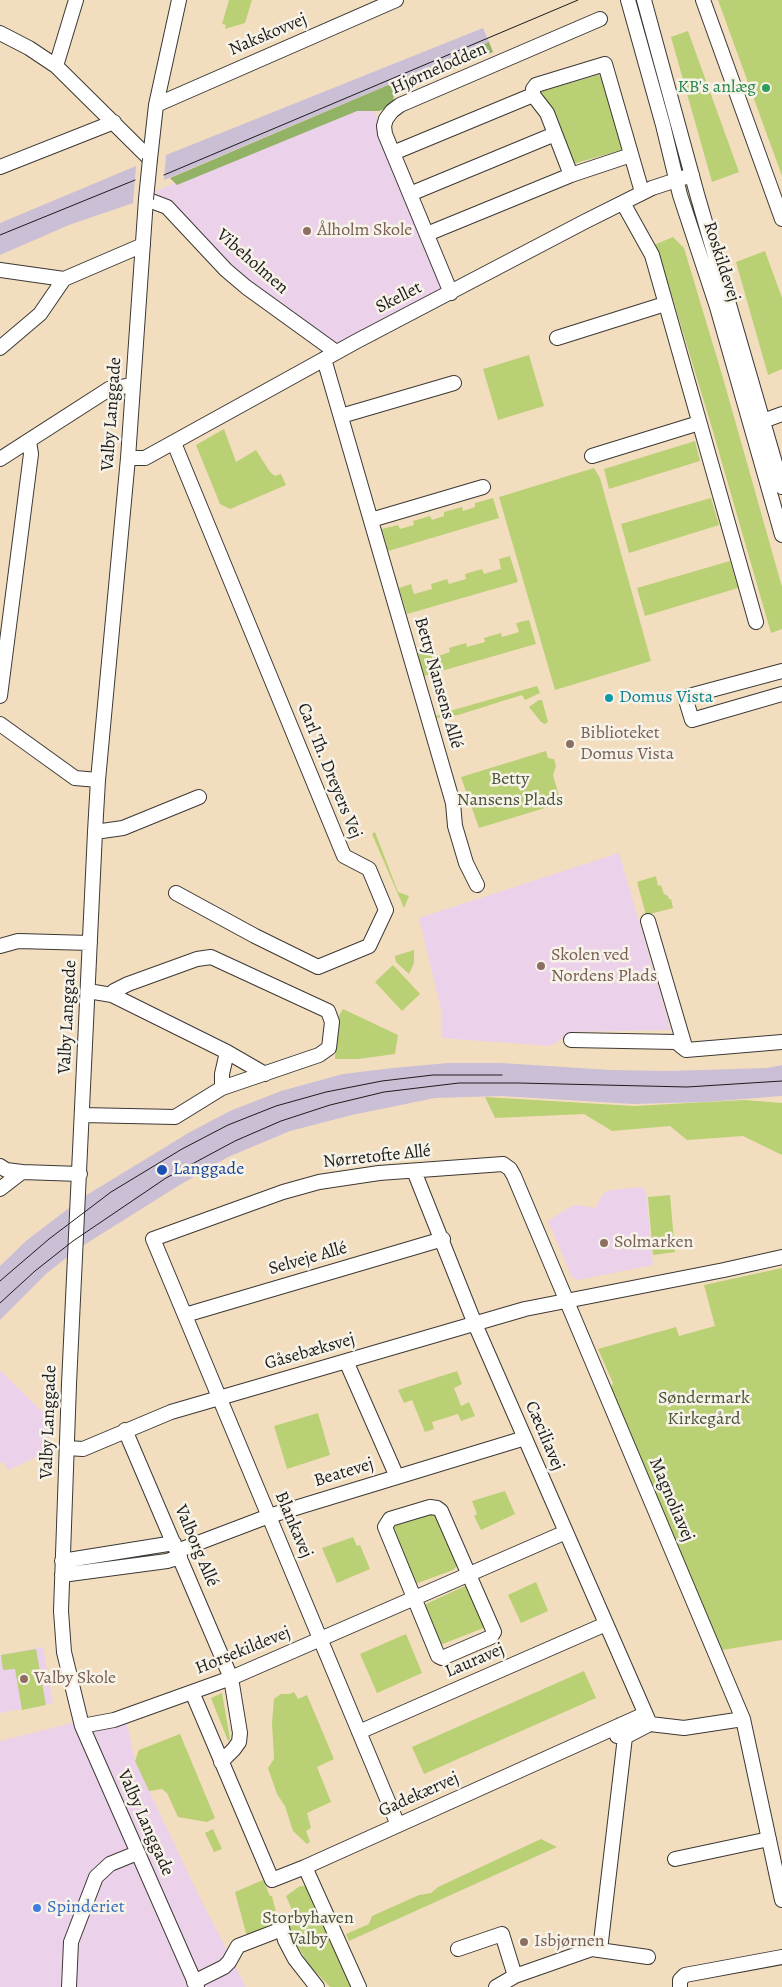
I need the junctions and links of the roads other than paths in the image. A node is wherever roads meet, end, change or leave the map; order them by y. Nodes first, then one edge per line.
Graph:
1 (76, 0) edge
2 (179, 0) edge
3 (396, 0) edge
4 (628, 0) edge
5 (644, 0) edge
6 (703, 0) edge
7 (600, 19) dead end
8 (0, 33) edge
9 (56, 66) junction
10 (533, 95) junction
11 (156, 105) junction
12 (114, 122) junction
13 (555, 134) junction
14 (393, 152) junction
15 (631, 155) junction
16 (150, 159) junction
17 (0, 167) edge
18 (571, 175) junction
19 (692, 175) junction
20 (676, 180) junction
21 (642, 192) junction
22 (410, 194) junction
23 (146, 199) junction
24 (623, 202) junction
25 (782, 219) edge
26 (427, 234) junction
27 (143, 245) junction
28 (0, 270) edge
29 (64, 279) junction
30 (451, 292) junction
31 (666, 304) junction
32 (557, 338) dead end
33 (0, 348) edge
34 (330, 356) junction
35 (454, 383) dead end
36 (133, 385) junction
37 (782, 414) edge
38 (341, 416) junction
39 (763, 421) junction
40 (699, 423) junction
41 (28, 441) junction
42 (174, 443) junction
43 (592, 456) dead end
44 (128, 458) junction
45 (0, 459) edge
46 (483, 487) dead end
47 (782, 487) edge
48 (370, 520) junction
49 (782, 534) edge
50 (756, 622) dead end
51 (782, 671) edge
52 (782, 694) edge
53 (0, 696) edge
54 (0, 724) edge
55 (98, 780) junction
56 (199, 797) dead end
57 (95, 832) junction
58 (477, 885) dead end
59 (176, 893) dead end
60 (648, 921) dead end
61 (90, 943) junction
62 (0, 946) edge
63 (88, 992) junction
64 (112, 996) junction
65 (571, 1040) dead end
66 (782, 1042) edge
67 (686, 1050) junction
68 (227, 1052) junction
69 (265, 1074) junction
70 (222, 1088) junction
71 (82, 1115) junction
72 (0, 1166) edge
73 (464, 1167) joint
74 (414, 1171) junction
75 (22, 1172) junction
76 (80, 1174) junction
77 (0, 1189) edge
78 (153, 1239) joint
79 (443, 1240) junction
80 (782, 1257) edge
81 (567, 1301) junction
82 (185, 1315) junction
83 (475, 1324) junction
84 (346, 1361) junction
85 (219, 1398) junction
86 (125, 1430) junction
87 (525, 1438) junction
88 (67, 1448) junction
89 (396, 1477) junction
90 (269, 1516) junction
91 (566, 1532) junction
92 (177, 1550) junction
93 (62, 1568) junction
94 (469, 1574) junction
95 (414, 1598) junction
96 (606, 1624) junction
97 (320, 1639) junction
98 (231, 1678) junction
99 (192, 1692) junction
100 (648, 1719) junction
101 (743, 1719) junction
102 (82, 1726) junction
103 (622, 1731) junction
104 (359, 1732) junction
105 (221, 1762) junction
106 (398, 1825) junction
107 (769, 1839) junction
108 (137, 1853) junction
109 (675, 1859) dead end
110 (305, 1867) junction
111 (782, 1900) edge
112 (458, 1949) dead end
113 (600, 1950) junction
114 (648, 1957) dead end
115 (782, 1957) edge
116 (515, 1976) junction
117 (681, 1982) edge
118 (195, 1984) edge
119 (69, 1987) edge
120 (317, 1987) edge
121 (359, 1987) edge
122 (496, 1987) edge

1 - 9 street
2 - 11 street, Valby Langgade
3 - 11 street, Nakskovvej
4 - 20 street, Roskildevej
5 - 19 street, Roskildevej
6 - 25 street
7 - 14 street, Hjørnelodden
8 - 9 street
9 - 12 street
10 - 13 street
10 - 14 street
10 - 15 street
11 - 16 street, Valby Langgade
12 - 16 street
12 - 17 street
13 - 18 street
13 - 22 street
14 - 22 street, Hjørnelodden
15 - 18 street
15 - 21 street
16 - 23 street, Valby Langgade, bridge
18 - 26 street
19 - 20 street, Skellet
19 - 39 street, Roskildevej
20 - 21 street, Skellet
20 - 49 street, Roskildevej
21 - 24 street, Skellet
22 - 26 street, Hjørnelodden
23 - 27 street, Valby Langgade
23 - 34 street, Vibeholmen
24 - 30 street, Skellet
24 - 31 street
26 - 30 street, Hjørnelodden
27 - 29 street
27 - 36 street, Valby Langgade
28 - 29 street
29 - 33 street
30 - 34 street, Skellet
31 - 32 street
31 - 40 street
34 - 38 street, Betty Nansens Allé
34 - 42 street, Skellet
35 - 38 street
36 - 41 street
36 - 44 street, Valby Langgade
37 - 39 street
38 - 48 street, Betty Nansens Allé
39 - 47 street, Roskildevej
40 - 43 street
40 - 50 street
41 - 45 street
41 - 53 street
42 - 44 street, Skellet
42 - 59 street, Carl Th. Dreyers Vej
44 - 55 street, Valby Langgade
46 - 48 street
48 - 58 street, Betty Nansens Allé
51 - 52 street
54 - 55 street
55 - 57 street, Valby Langgade
56 - 57 street
57 - 61 street, Valby Langgade
60 - 67 street
61 - 62 street
61 - 63 street, Valby Langgade
63 - 64 street
63 - 71 street, Valby Langgade
64 - 68 street
64 - 69 street
65 - 67 street
66 - 67 street
68 - 69 street
68 - 70 street
69 - 70 street
70 - 71 street
71 - 76 street, Valby Langgade
72 - 75 street
73 - 74 street, Nørretofte Allé
73 - 81 street, Magnoliavej
74 - 78 street, Nørretofte Allé
74 - 79 street, Cæciliavej
75 - 76 street
75 - 77 street
76 - 88 street, Valby Langgade
78 - 82 street, Blankavej
79 - 82 street, Selveje Allé
79 - 83 street, Cæciliavej
80 - 81 street, Gåsebæksvej
81 - 83 street, Gåsebæksvej
81 - 101 street, Magnoliavej
82 - 85 street, Blankavej
83 - 84 street, Gåsebæksvej
83 - 87 street, Cæciliavej
84 - 85 street, Gåsebæksvej
84 - 89 street
85 - 86 street, Gåsebæksvej
85 - 90 street, Blankavej
86 - 88 street, Gåsebæksvej
86 - 92 street, Valborg Allé
87 - 89 street, Beatevej
87 - 91 street, Cæciliavej
88 - 93 street, Valby Langgade
89 - 90 street, Beatevej
90 - 92 street, Beatevej
90 - 97 street, Blankavej
91 - 94 street, Horsekildevej
91 - 96 street, Cæciliavej
92 - 93 street, Beatevej
92 - 98 street, Valborg Allé
93 - 102 street, Valby Langgade
94 - 95 street, Horsekildevej
94 - 95 street
94 - 95 street
95 - 97 street, Horsekildevej
96 - 100 street, Cæciliavej
96 - 104 street, Lauravej
97 - 98 street, Horsekildevej
97 - 104 street, Blankavej
98 - 99 street, Horsekildevej
98 - 105 street, Valborg Allé
99 - 102 street, Horsekildevej
99 - 105 street
100 - 101 street
100 - 103 street, Gadekærvej
101 - 107 street, Magnoliavej
102 - 108 street, Valby Langgade
103 - 106 street, Gadekærvej
103 - 113 street
104 - 106 street, Blankavej
105 - 110 street, Gadekærvej
106 - 110 street, Gadekærvej
107 - 109 street
107 - 111 street, Magnoliavej
108 - 118 street, Valby Langgade
108 - 119 street
110 - 121 street
112 - 116 street
113 - 114 street
113 - 116 street
115 - 117 street
116 - 122 street
118 - 120 street

